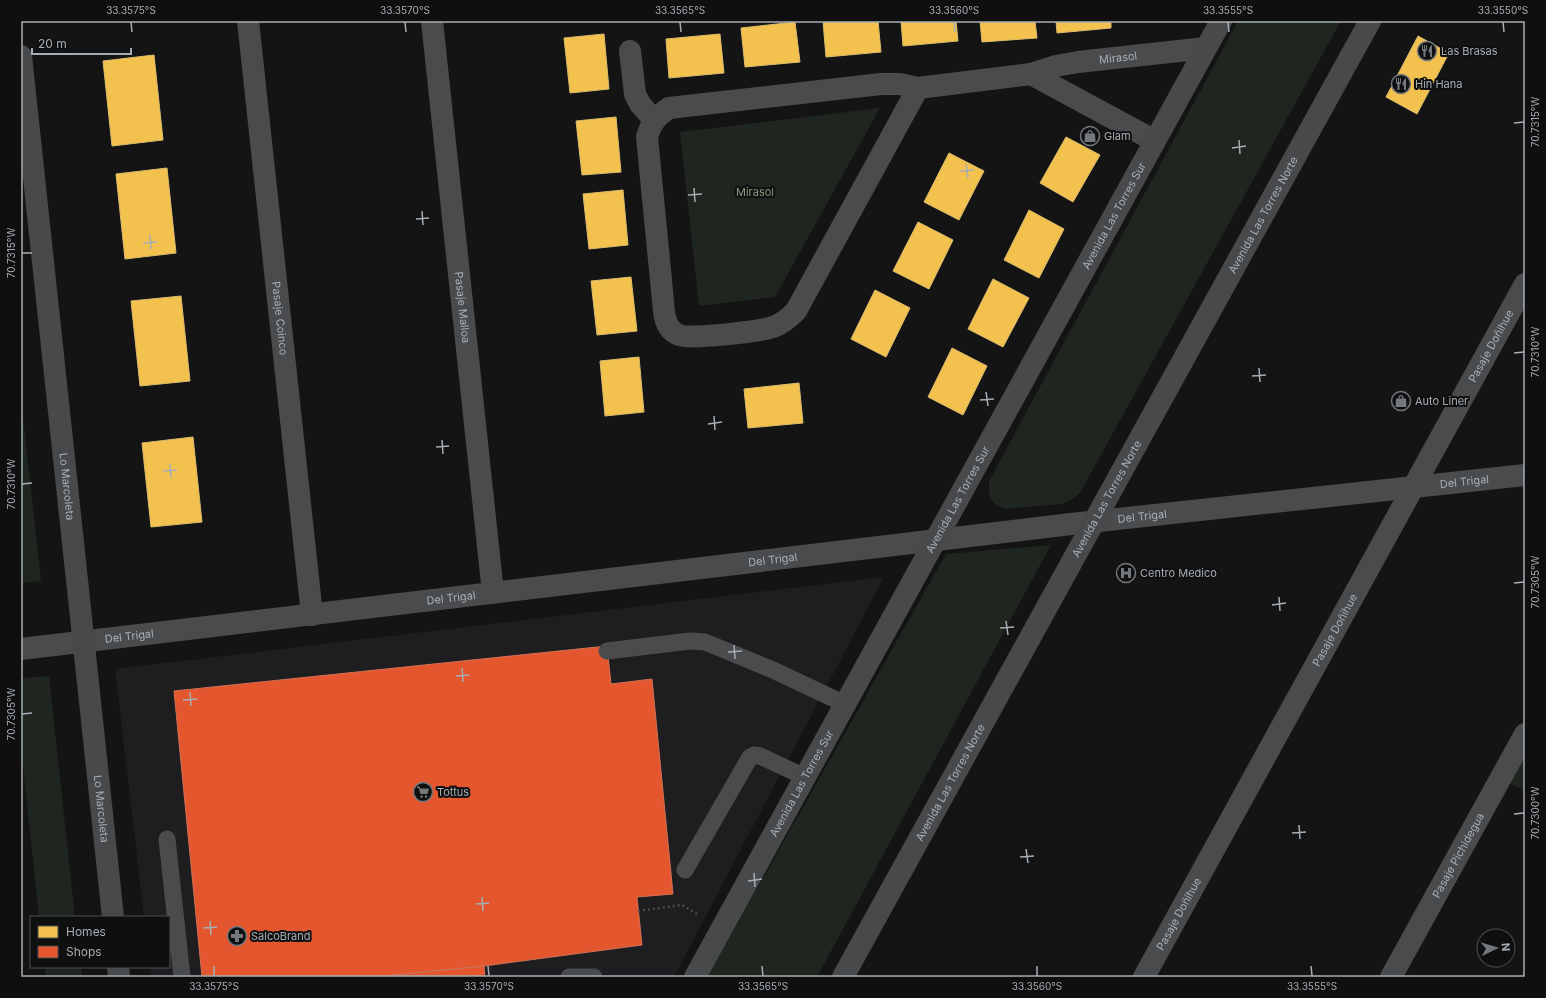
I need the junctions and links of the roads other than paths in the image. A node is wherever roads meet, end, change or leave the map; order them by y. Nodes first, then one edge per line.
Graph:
1 (248, 21) edge
2 (432, 21) edge
3 (1221, 21) edge
4 (1370, 21) edge
5 (1206, 48) junction
6 (630, 51) dead end
7 (21, 56) edge
8 (1031, 74) junction
9 (918, 88) junction
10 (654, 120) junction
11 (1155, 140) junction
12 (1525, 284) edge
13 (1525, 475) edge
14 (1413, 487) junction
15 (1095, 522) junction
16 (935, 540) junction
17 (493, 593) junction
18 (312, 615) junction
19 (83, 642) junction
20 (21, 649) edge
21 (607, 651) dead end
22 (845, 704) junction
23 (1525, 734) edge
24 (805, 777) junction
25 (685, 870) dead end
26 (113, 916) edge
27 (165, 916) edge
28 (170, 962) edge
29 (172, 977) edge
30 (182, 977) edge
31 (569, 977) edge
32 (594, 977) edge
33 (695, 977) edge
34 (843, 977) edge
35 (1144, 977) edge
36 (1391, 977) edge

1 - 18 street, Pasaje Coinco
2 - 17 street, Pasaje Malloa
3 - 5 street, Avenida Las Torres Sur
4 - 15 street, Avenida Las Torres Norte
5 - 8 street, Mirasol
5 - 11 street, Avenida Las Torres Sur
6 - 10 street
7 - 19 street, Lo Marcoleta
8 - 9 street, Mirasol
8 - 11 street
9 - 10 street, Mirasol
9 - 10 street
11 - 16 street, Avenida Las Torres Sur
12 - 14 street, Pasaje Doñihue
13 - 14 street, Del Trigal
14 - 15 street, Del Trigal
14 - 35 street, Pasaje Doñihue
15 - 16 street, Del Trigal
15 - 34 street, Avenida Las Torres Norte
16 - 17 street, Del Trigal
16 - 22 street, Avenida Las Torres Sur
17 - 18 street, Del Trigal
18 - 19 street, Del Trigal
19 - 20 street, Del Trigal
19 - 26 street, Lo Marcoleta
21 - 22 lane
22 - 24 street, Avenida Las Torres Sur
23 - 36 street, Pasaje Pichidegua
24 - 25 lane
24 - 33 street, Avenida Las Torres Sur
27 - 30 lane
28 - 29 lane
31 - 32 lane

